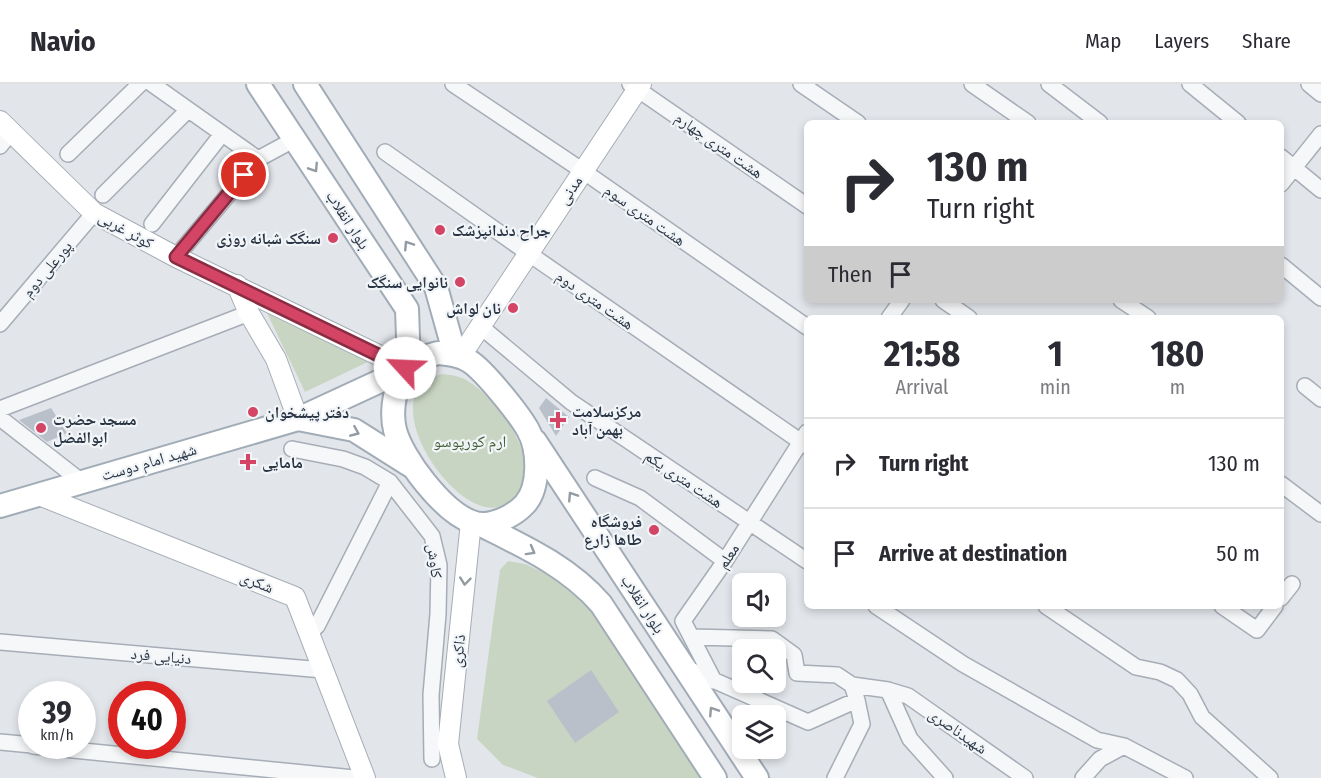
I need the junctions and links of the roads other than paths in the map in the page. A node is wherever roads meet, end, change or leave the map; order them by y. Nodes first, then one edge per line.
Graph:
1 (140, 84) edge
2 (152, 84) edge
3 (258, 84) edge
4 (453, 84) edge
5 (801, 84) edge
6 (972, 84) edge
7 (1049, 84) edge
8 (1190, 84) edge
9 (1309, 84) edge
10 (307, 85) edge
11 (637, 86) edge
12 (1321, 94) edge
13 (188, 110) junction
14 (854, 120) edge
15 (1023, 120) edge
16 (1096, 120) edge
17 (1234, 120) edge
18 (4, 133) edge
19 (222, 134) junction
20 (1321, 134) edge
21 (284, 146) dead end
22 (385, 152) dead end
23 (68, 154) dead end
24 (258, 159) junction
25 (1284, 160) edge
26 (1294, 168) junction
27 (583, 171) junction
28 (1284, 180) edge
29 (1321, 190) edge
30 (98, 204) junction
31 (804, 204) edge
32 (152, 224) dead end
33 (528, 253) junction
34 (176, 257) junction
35 (1284, 267) edge
36 (237, 285) junction
37 (1321, 298) edge
38 (947, 303) edge
39 (1126, 303) edge
40 (249, 313) junction
41 (965, 315) edge
42 (1144, 315) edge
43 (0, 324) edge
44 (804, 325) edge
45 (480, 326) junction
46 (458, 356) junction
47 (406, 368) junction
48 (1305, 386) dead end
49 (1321, 399) edge
50 (0, 409) edge
51 (0, 418) edge
52 (298, 419) junction
53 (529, 431) junction
54 (804, 439) edge
55 (804, 442) edge
56 (292, 449) dead end
57 (411, 466) junction
58 (595, 478) dead end
59 (82, 482) junction
60 (390, 482) junction
61 (1284, 486) edge
62 (39, 495) junction
63 (0, 506) edge
64 (1321, 514) edge
65 (475, 523) junction
66 (750, 523) junction
67 (804, 559) edge
68 (725, 561) junction
69 (1292, 584) dead end
70 (1284, 594) edge
71 (880, 609) edge
72 (1050, 609) edge
73 (1226, 609) edge
74 (1273, 609) edge
75 (308, 634) junction
76 (692, 637) junction
77 (0, 642) edge
78 (685, 668) junction
79 (323, 670) junction
80 (714, 681) junction
81 (888, 690) junction
82 (855, 692) junction
83 (0, 742) edge
84 (18, 744) edge
85 (1124, 746) junction
86 (96, 752) edge
87 (432, 759) dead end
88 (354, 778) edge
89 (365, 778) edge
90 (456, 778) edge
91 (715, 778) edge
92 (757, 778) edge
93 (835, 778) edge
94 (945, 778) edge
95 (1025, 778) edge
96 (1083, 778) edge
97 (1185, 778) edge
98 (1270, 778) edge

1 - 23 street
2 - 13 street
3 -> 47 main road, بلوار انقلاب
4 - 27 street, هشت متری سوم
5 - 14 street
6 - 15 street
7 - 16 street
8 - 17 street
9 - 12 street
46 -> 10 main road
11 - 27 street, مدنی
11 - 31 street, هشت متری چهارم
13 - 19 street
13 - 30 street, پورعلی دوم
18 - 30 street, کوثر غربی
19 - 24 street
19 - 32 street
20 - 26 street
21 - 24 street
22 - 33 street, هشت متری دوم
24 - 34 street
25 - 26 street
26 - 28 street
26 - 29 street
27 - 33 street, مدنی
27 - 44 street, هشت متری سوم
30 - 34 street, کوثر غربی
30 - 43 street, پورعلی دوم
33 - 45 street, مدنی
33 - 54 street, هشت متری دوم
34 - 36 street, کوثر غربی
35 - 37 street
36 - 40 street
36 - 47 street, کوثر غربی
38 - 41 street
39 - 42 street
40 - 50 street
40 - 52 street
45 - 46 street, مدنی
45 - 66 street, هشت متری یکم
46 - 47 main road
46 - 53 main road
47 - 52 main road, شهید امام دوست
47 - 57 main road
48 - 49 street
51 - 59 street
52 -> 57 main road
52 - 59 main road, شهید امام دوست
53 - 65 main road
78 -> 53 main road, بلوار انقلاب
55 - 66 street, معلم
56 - 60 street, کاوش
57 - 65 main road
58 - 68 street
59 - 62 main road, شهید امام دوست
60 - 75 street
60 - 87 street, کاوش
61 - 64 street
62 - 63 main road, شهید امام دوست
62 - 75 street, شکری
65 -> 90 street, ذاکری
65 -> 91 main road
66 - 67 street, هشت متری یکم
66 - 68 street, معلم
68 - 76 street, معلم
69 - 70 street
71 - 85 street
72 - 98 street
73 - 74 street
75 - 79 street, شکری
76 - 80 street, معلم
76 - 82 street, شهید‌ناصری
77 - 79 street, دنیایی فرد
78 - 80 street
92 -> 78 main road, بلوار انقلاب
79 - 89 street, شکری
80 - 82 street
81 - 82 street, شهید‌ناصری
81 - 94 street
81 - 95 street, شهید‌ناصری
82 - 93 street
83 - 84 street
85 - 96 street
85 - 97 street
86 - 88 street

